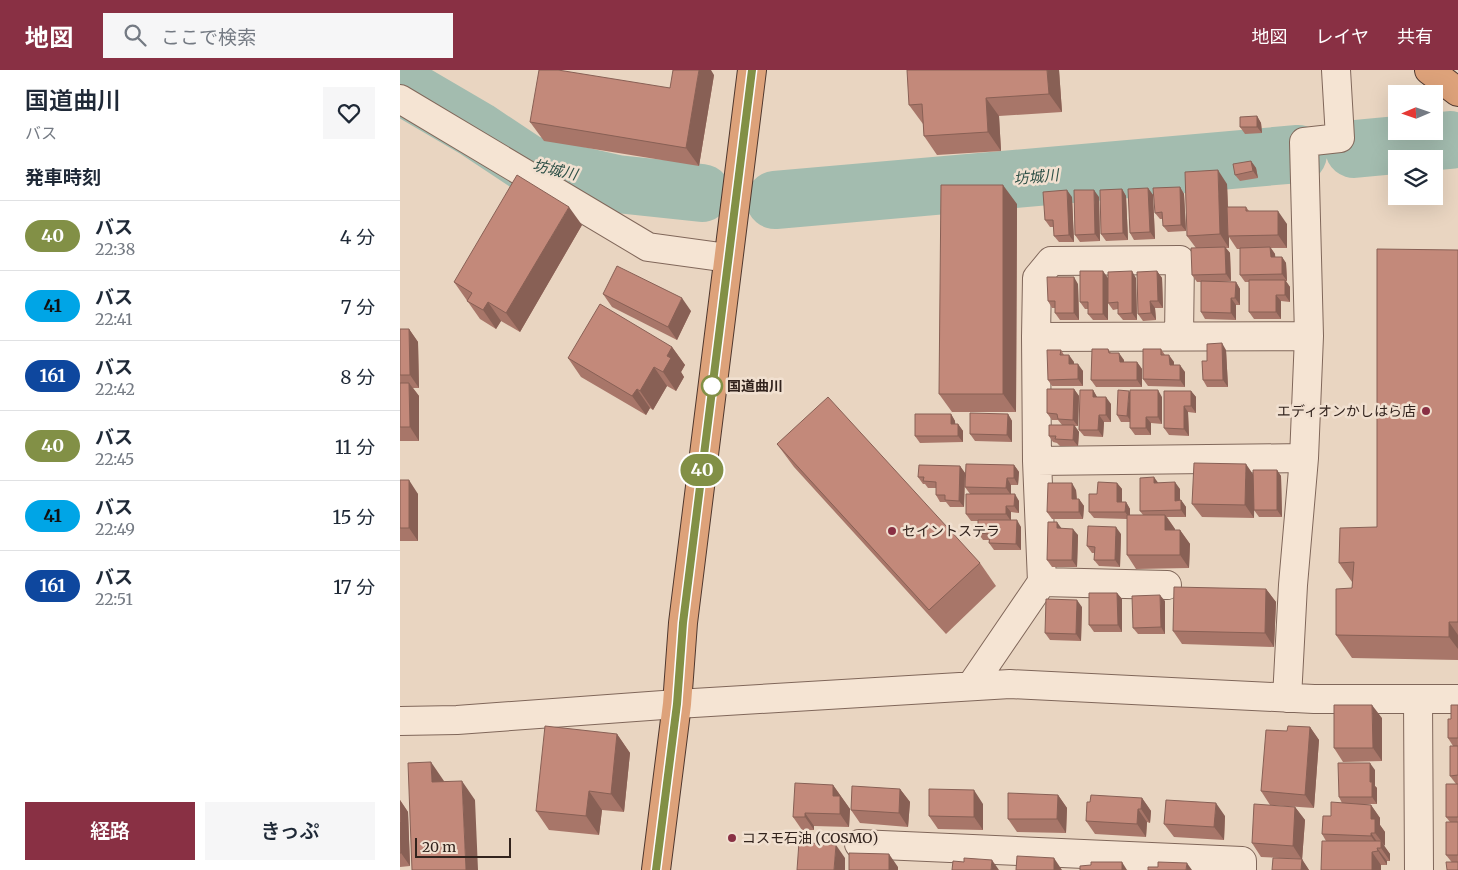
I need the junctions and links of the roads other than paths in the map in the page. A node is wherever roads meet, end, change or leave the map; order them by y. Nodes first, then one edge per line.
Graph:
1 (752, 70) edge
2 (1336, 70) edge
3 (1429, 70) edge
4 (1458, 92) edge
5 (400, 99) edge
6 (728, 258) junction
7 (1179, 336) junction
8 (1309, 336) junction
9 (1036, 337) junction
10 (1304, 458) junction
11 (1037, 461) junction
12 (1042, 582) junction
13 (1167, 585) dead end
14 (971, 686) junction
15 (1288, 698) junction
16 (1418, 699) junction
17 (1458, 699) edge
18 (677, 704) junction
19 (400, 721) edge
20 (859, 844) dead end
21 (941, 859) edge
22 (656, 870) edge
23 (1242, 870) edge
24 (1419, 870) edge

1 - 6 highway
2 - 8 street
3 - 4 highway
5 - 6 street
6 - 18 highway
7 - 8 street
7 - 9 street
7 - 9 street
8 - 10 street
9 - 11 street
10 - 11 street
10 - 15 street
11 - 12 street
12 - 13 street
12 - 14 street
14 - 15 street
14 - 18 street
15 - 16 street
16 - 17 street
16 - 24 street
18 - 19 street
18 - 22 highway
20 - 21 street
21 - 23 street

